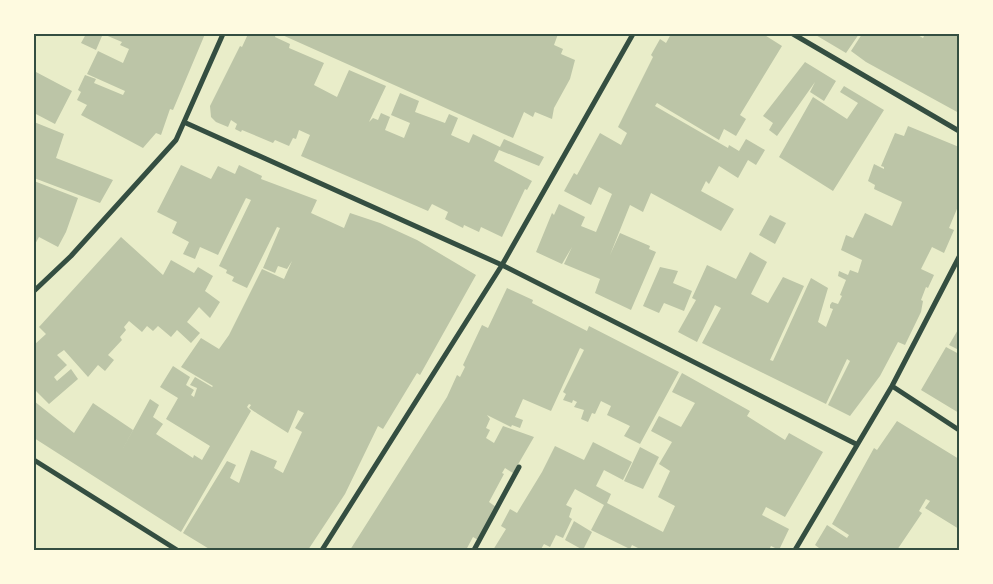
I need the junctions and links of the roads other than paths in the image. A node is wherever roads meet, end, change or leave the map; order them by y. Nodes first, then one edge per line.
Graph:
1 (223, 34) edge
2 (633, 34) edge
3 (793, 34) edge
4 (186, 123) junction
5 (959, 131) edge
6 (959, 257) edge
7 (502, 265) junction
8 (34, 291) edge
9 (892, 386) junction
10 (959, 430) edge
11 (856, 444) junction
12 (34, 460) edge
13 (519, 467) dead end
14 (177, 550) edge
15 (322, 550) edge
16 (474, 550) edge
17 (795, 550) edge

1 - 4 street
2 - 7 street
3 - 5 street
4 - 7 street
4 - 8 street
6 - 9 street
7 - 11 street
7 - 15 street
9 - 10 street
9 - 11 street
11 - 17 street
12 - 14 street
13 - 16 street

